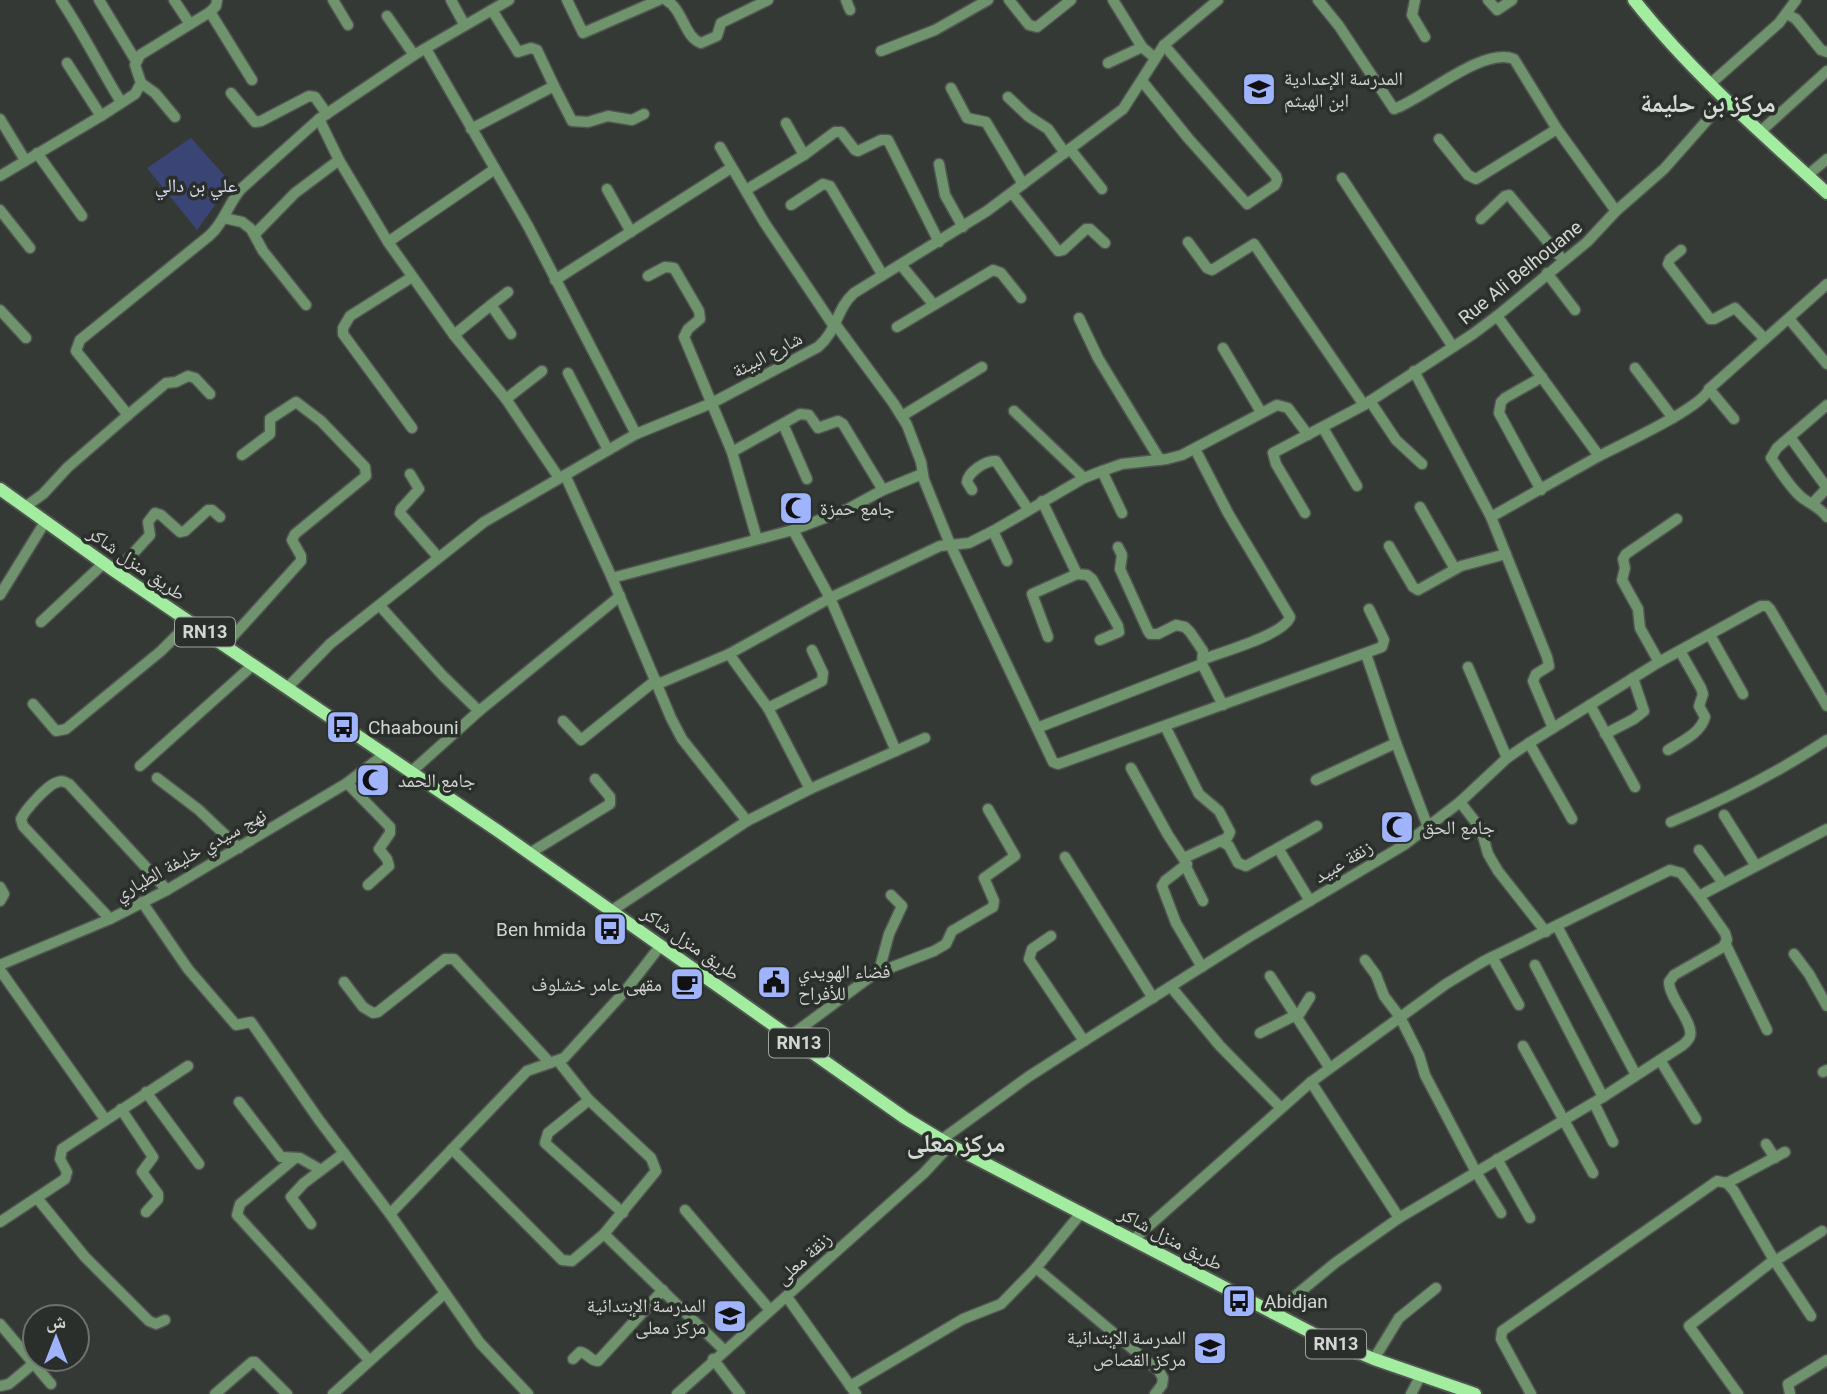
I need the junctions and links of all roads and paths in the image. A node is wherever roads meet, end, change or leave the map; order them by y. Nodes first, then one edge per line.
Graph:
1 (61, 0) edge
2 (99, 0) edge
3 (174, 0) edge
4 (217, 0) edge
5 (333, 0) edge
6 (451, 0) edge
7 (509, 0) edge
8 (567, 0) edge
9 (659, 0) edge
10 (666, 0) edge
11 (768, 0) edge
12 (988, 0) edge
13 (1009, 0) edge
14 (1071, 0) edge
15 (1113, 0) edge
16 (1218, 0) edge
17 (1318, 0) edge
18 (1415, 0) edge
19 (1488, 0) edge
20 (1513, 0) edge
21 (1634, 0) edge
22 (1796, 0) edge
23 (492, 10) junction
24 (210, 12) junction
25 (1787, 13) junction
26 (387, 16) dead end
27 (190, 24) junction
28 (464, 24) junction
29 (348, 25) dead end
30 (1425, 37) dead end
31 (1164, 45) junction
32 (1142, 47) junction
33 (426, 50) junction
34 (881, 51) dead end
35 (1827, 52) edge
36 (414, 55) junction
37 (1155, 58) junction
38 (136, 61) junction
39 (67, 63) dead end
40 (1108, 63) dead end
41 (1827, 71) edge
42 (252, 80) dead end
43 (1142, 81) junction
44 (141, 82) junction
45 (1709, 85) junction
46 (554, 86) junction
47 (951, 88) dead end
48 (231, 93) dead end
49 (1008, 97) dead end
50 (1725, 100) junction
51 (121, 102) junction
52 (644, 114) dead end
53 (101, 117) junction
54 (175, 117) dead end
55 (323, 117) junction
56 (0, 119) edge
57 (786, 123) dead end
58 (471, 129) junction
59 (1557, 129) junction
60 (1760, 132) junction
61 (1439, 139) dead end
62 (720, 147) dead end
63 (1067, 151) junction
64 (37, 153) junction
65 (804, 155) junction
66 (1827, 159) edge
67 (25, 160) junction
68 (339, 160) junction
69 (939, 164) dead end
70 (731, 168) junction
71 (495, 169) junction
72 (0, 176) edge
73 (1808, 176) junction
74 (1342, 178) dead end
75 (1023, 184) junction
76 (607, 189) dead end
77 (1102, 189) dead end
78 (746, 190) junction
79 (1012, 193) junction
80 (1827, 193) edge
81 (791, 205) dead end
82 (0, 209) edge
83 (1616, 211) junction
84 (82, 216) dead end
85 (224, 218) junction
86 (1481, 219) dead end
87 (963, 227) junction
88 (631, 232) junction
89 (256, 234) junction
90 (388, 242) junction
91 (939, 242) junction
92 (1188, 242) dead end
93 (1105, 243) dead end
94 (30, 248) dead end
95 (1681, 250) dead end
96 (1563, 260) junction
97 (901, 265) junction
98 (1547, 273) junction
99 (882, 274) junction
100 (412, 276) junction
101 (648, 276) dead end
102 (555, 280) junction
103 (1827, 284) edge
104 (508, 292) dead end
105 (1021, 298) dead end
106 (306, 305) dead end
107 (491, 305) junction
108 (934, 305) junction
109 (0, 310) edge
110 (1575, 310) dead end
111 (1497, 316) junction
112 (1079, 317) dead end
113 (1789, 319) junction
114 (835, 327) junction
115 (897, 327) dead end
116 (511, 334) dead end
117 (454, 335) junction
118 (26, 338) dead end
119 (1765, 339) junction
120 (1453, 347) junction
121 (1223, 348) dead end
122 (1827, 364) edge
123 (982, 367) dead end
124 (1635, 368) dead end
125 (1413, 371) junction
126 (542, 372) dead end
127 (568, 373) dead end
128 (1542, 377) junction
129 (1709, 389) junction
130 (210, 394) dead end
131 (506, 399) junction
132 (712, 403) junction
133 (1367, 403) junction
134 (1827, 405) edge
135 (1014, 411) dead end
136 (1261, 412) junction
137 (128, 415) junction
138 (902, 416) junction
139 (1673, 418) junction
140 (1734, 419) dead end
141 (783, 424) junction
142 (412, 428) dead end
143 (1323, 428) junction
144 (636, 434) junction
145 (1308, 435) junction
146 (1790, 437) junction
147 (1195, 449) junction
148 (608, 450) junction
149 (732, 452) junction
150 (242, 455) dead end
151 (1599, 456) junction
152 (1160, 460) junction
153 (1422, 464) dead end
154 (1102, 471) junction
155 (410, 474) dead end
156 (922, 474) junction
157 (562, 476) junction
158 (1084, 478) junction
159 (807, 479) dead end
160 (1357, 486) dead end
161 (1827, 488) edge
162 (0, 489) edge
163 (972, 490) dead end
164 (1541, 490) junction
165 (883, 491) junction
166 (1042, 501) junction
167 (1812, 503) junction
168 (25, 507) junction
169 (1420, 507) dead end
170 (1028, 509) junction
171 (1122, 513) dead end
172 (1305, 513) dead end
173 (220, 517) dead end
174 (1491, 517) junction
175 (1827, 517) edge
176 (1677, 519) dead end
177 (45, 522) junction
178 (793, 530) junction
179 (993, 531) junction
180 (757, 539) junction
181 (950, 544) junction
182 (1118, 547) dead end
183 (1389, 547) dead end
184 (1506, 554) junction
185 (438, 557) junction
186 (1007, 561) dead end
187 (104, 564) junction
188 (1455, 569) junction
189 (116, 572) junction
190 (1077, 574) junction
191 (612, 578) junction
192 (0, 595) edge
193 (620, 596) junction
194 (830, 598) junction
195 (380, 606) junction
196 (1369, 609) dead end
197 (41, 622) dead end
198 (190, 622) junction
199 (1710, 635) junction
200 (1048, 637) dead end
201 (1100, 640) dead end
202 (225, 646) junction
203 (812, 650) dead end
204 (1680, 651) junction
205 (729, 654) junction
206 (1366, 654) junction
207 (1203, 661) junction
208 (1660, 662) junction
209 (253, 665) junction
210 (1468, 667) dead end
211 (1633, 678) junction
212 (657, 682) junction
213 (287, 688) junction
214 (1744, 694) dead end
215 (33, 704) dead end
216 (1223, 705) junction
217 (1590, 705) junction
218 (1827, 706) edge
219 (768, 708) junction
220 (479, 711) junction
221 (563, 721) dead end
222 (1165, 726) junction
223 (1037, 728) junction
224 (1553, 728) junction
225 (1605, 734) junction
226 (925, 738) dead end
227 (1827, 740) edge
228 (1396, 743) junction
229 (1529, 743) junction
230 (1668, 750) dead end
231 (896, 751) junction
232 (386, 754) junction
233 (1507, 758) junction
234 (140, 766) dead end
235 (1132, 768) dead end
236 (411, 772) junction
237 (157, 778) dead end
238 (595, 779) dead end
239 (1317, 780) dead end
240 (347, 783) junction
241 (1636, 787) dead end
242 (810, 789) junction
243 (1460, 802) junction
244 (988, 809) dead end
245 (1724, 815) dead end
246 (1572, 820) dead end
247 (747, 821) junction
248 (1671, 822) dead end
249 (1317, 827) dead end
250 (1428, 827) junction
251 (1827, 828) edge
252 (1222, 841) junction
253 (239, 848) junction
254 (1278, 848) junction
255 (1699, 850) dead end
256 (530, 853) junction
257 (1065, 857) dead end
258 (1185, 863) junction
259 (1756, 866) junction
260 (1723, 883) junction
261 (368, 885) dead end
262 (0, 887) edge
263 (167, 890) junction
264 (891, 895) dead end
265 (1699, 896) junction
266 (0, 901) edge
267 (1203, 901) dead end
268 (1310, 901) junction
269 (142, 902) junction
270 (611, 911) junction
271 (110, 919) junction
272 (1557, 926) junction
273 (1546, 932) junction
274 (1051, 936) dead end
275 (1726, 945) junction
276 (661, 946) junction
277 (1794, 954) dead end
278 (1492, 957) junction
279 (1365, 960) dead end
280 (1535, 965) dead end
281 (0, 967) edge
282 (1202, 967) junction
283 (879, 971) junction
284 (1270, 976) dead end
285 (344, 982) dead end
286 (1171, 987) junction
287 (1823, 988) edge
288 (1310, 997) dead end
289 (1153, 998) junction
290 (1519, 1005) dead end
291 (1827, 1006) edge
292 (1296, 1016) junction
293 (1400, 1017) junction
294 (1767, 1030) dead end
295 (1260, 1032) dead end
296 (789, 1037) junction
297 (1084, 1041) junction
298 (1523, 1046) dead end
299 (1660, 1060) junction
300 (554, 1062) junction
301 (188, 1066) dead end
302 (1329, 1068) junction
303 (1636, 1074) junction
304 (1311, 1082) junction
305 (146, 1092) junction
306 (589, 1100) junction
307 (1598, 1100) junction
308 (239, 1102) dead end
309 (1282, 1108) junction
310 (121, 1109) junction
311 (105, 1119) junction
312 (1696, 1119) dead end
313 (1563, 1121) junction
314 (945, 1142) junction
315 (1613, 1142) dead end
316 (1766, 1144) dead end
317 (452, 1149) junction
318 (1785, 1152) dead end
319 (344, 1153) junction
320 (1774, 1158) junction
321 (294, 1159) junction
322 (1497, 1159) junction
323 (199, 1164) dead end
324 (321, 1170) junction
325 (1476, 1172) junction
326 (1593, 1173) dead end
327 (1727, 1183) junction
328 (37, 1198) junction
329 (685, 1210) dead end
330 (146, 1212) dead end
331 (1082, 1212) junction
332 (623, 1213) junction
333 (1502, 1213) dead end
334 (390, 1214) junction
335 (1399, 1218) junction
336 (1530, 1218) dead end
337 (0, 1222) edge
338 (311, 1224) dead end
339 (1822, 1231) dead end
340 (604, 1234) junction
341 (1133, 1240) junction
342 (1775, 1260) junction
343 (1036, 1268) junction
344 (1436, 1288) dead end
345 (663, 1290) junction
346 (444, 1294) junction
347 (787, 1297) junction
348 (770, 1310) junction
349 (1273, 1314) junction
350 (1811, 1316) dead end
351 (165, 1320) dead end
352 (0, 1324) edge
353 (21, 1349) edge
354 (724, 1350) junction
355 (573, 1359) dead end
356 (713, 1359) junction
357 (1374, 1359) junction
358 (369, 1360) junction
359 (1827, 1360) edge
360 (22, 1373) edge
361 (41, 1373) edge
362 (1421, 1375) junction
363 (51, 1384) dead end
364 (0, 1386) edge
365 (853, 1390) edge
366 (215, 1394) edge
367 (287, 1394) edge
368 (333, 1394) edge
369 (528, 1394) edge
370 (677, 1394) edge
371 (740, 1394) edge
372 (1156, 1394) edge
373 (1411, 1394) edge
374 (1475, 1394) edge
375 (1531, 1394) edge
376 (1738, 1394) edge
377 (1790, 1394) edge

1 - 51 street
2 - 38 street
3 - 27 street
4 - 24 street
5 - 29 street
6 - 28 street
7 - 23 street
8 - 9 street
10 - 11 street
12 - 34 street
13 - 14 street
15 - 32 street
16 - 31 street, شارع البيئة
17 - 59 street
18 - 30 street
19 - 20 street
21 - 45 main road
22 - 25 street
23 - 28 street
23 - 46 street
24 - 27 street
24 - 42 street
25 - 35 street
25 - 45 street
26 - 36 street
27 - 38 street
28 - 33 street
31 - 37 street, شارع البيئة
31 - 43 street
32 - 37 street
32 - 40 street
33 - 36 street
33 - 58 street
36 - 55 street
37 - 43 street, شارع البيئة
38 - 44 street
39 - 53 street
41 - 60 street
43 - 63 street, شارع البيئة
44 - 51 street
44 - 54 street
45 - 50 main road
46 - 52 street
46 - 58 street
47 - 75 street
48 - 55 street
49 - 63 street
50 - 60 main road
50 - 83 street, Rue Ali Belhouane
51 - 53 street
53 - 64 street
55 - 68 street
55 - 85 street
56 - 67 street
57 - 65 street
58 - 71 street
59 - 61 street
59 - 83 street
60 - 73 main road
62 - 70 street
63 - 75 street, شارع البيئة
63 - 77 street
64 - 67 street
64 - 84 street
65 - 78 street
65 - 91 street
66 - 73 street
67 - 72 street
68 - 89 street
68 - 90 street
69 - 87 street
70 - 78 street
70 - 88 street
71 - 90 street
71 - 102 street
73 - 80 main road
74 - 120 street
75 - 79 street, شارع البيئة
76 - 88 street
78 - 114 street
79 - 87 street, شارع البيئة
79 - 93 street
81 - 99 street
82 - 94 street
83 - 96 street, Rue Ali Belhouane
85 - 89 street
85 - 137 street
86 - 96 street
87 - 91 street, شارع البيئة
88 - 102 street
89 - 106 street
90 - 100 street
91 - 97 street, شارع البيئة
92 - 133 street
95 - 119 street
96 - 98 street, Rue Ali Belhouane
97 - 99 street, شارع البيئة
97 - 108 street
98 - 110 street
98 - 111 street, Rue Ali Belhouane
99 - 114 street, شارع البيئة
100 - 117 street
100 - 142 street
101 - 132 street
102 - 144 street
103 - 113 street
104 - 107 street
105 - 108 street
107 - 116 street
107 - 117 street
108 - 115 street
109 - 118 street
111 - 120 street, Rue Ali Belhouane
111 - 128 street
112 - 152 street
113 - 119 street
113 - 122 street
114 - 132 street, شارع البيئة
114 - 138 street
117 - 131 street
119 - 129 street
120 - 125 street, Rue Ali Belhouane
121 - 136 street
123 - 138 street
124 - 139 street
125 - 133 street, Rue Ali Belhouane
125 - 174 street
126 - 131 street
127 - 148 street
128 - 151 street
128 - 164 street
129 - 139 street
129 - 140 street
130 - 137 street
131 - 157 street
132 - 144 street, شارع البيئة
132 - 149 street
133 - 143 street, Rue Ali Belhouane
133 - 153 street
134 - 146 street
135 - 158 street
136 - 145 street
136 - 147 street
137 - 168 street
138 - 156 street
139 - 151 street
141 - 149 street
141 - 159 street
141 - 165 street
143 - 145 street, Rue Ali Belhouane
143 - 160 street
144 - 148 street, شارع البيئة
145 - 172 street, Rue Ali Belhouane
146 - 161 street
146 - 167 street
147 - 152 street
147 - 207 street
148 - 157 street, شارع البيئة
149 - 180 street
150 - 202 street
151 - 164 street
152 - 154 street
154 - 158 street
154 - 171 street
155 - 185 street
156 - 165 street
156 - 181 street
157 - 185 street, شارع البيئة
157 - 191 street
158 - 166 street
161 - 167 street
162 - 168 main road, طريق منزل شاكر / RN13
163 - 170 street
164 - 174 street
165 - 178 street
166 - 170 street
166 - 190 street
167 - 175 street
168 - 177 main road, طريق منزل شاكر / RN13
169 - 188 street
170 - 179 street
173 - 189 street
174 - 184 street
176 - 208 street
177 - 187 main road, طريق منزل شاكر / RN13
177 - 192 street
178 - 180 street
178 - 194 street
179 - 181 street
179 - 186 street
180 - 191 street
181 - 194 street
181 - 223 street
182 - 207 street
183 - 188 street
184 - 188 street
184 - 224 street
185 - 195 street, شارع البيئة
187 - 189 main road, طريق منزل شاكر / RN13
187 - 197 street
189 - 198 main road, طريق منزل شاكر / RN13
190 - 200 street
190 - 201 street
191 - 193 street
193 - 212 street
193 - 220 street
194 - 205 street
194 - 231 street
195 - 213 street, شارع البيئة
195 - 220 street
196 - 206 street
198 - 202 main road, طريق منزل شاكر / RN13
198 - 215 street
199 - 204 street, زنقة عبيد
199 - 214 street
199 - 218 street, زنقة عبيد
202 - 209 main road, طريق منزل شاكر / RN13
203 - 219 street
204 - 208 street, زنقة عبيد
204 - 230 street
205 - 212 street
205 - 219 street
206 - 216 street
206 - 228 street
207 - 216 street
207 - 223 street
208 - 211 street, زنقة عبيد
209 - 213 main road, طريق منزل شاكر / RN13
209 - 234 street
210 - 233 street
211 - 217 street, زنقة عبيد
211 - 225 street
212 - 221 street
212 - 247 street
213 - 232 main road, طريق منزل شاكر / RN13
216 - 222 street
217 - 224 street, زنقة عبيد
217 - 225 street
219 - 242 street
220 - 236 street
222 - 223 street
222 - 252 street
224 - 229 street, زنقة عبيد
225 - 241 street
226 - 231 street
227 - 248 street
228 - 239 street
228 - 250 street
229 - 233 street, زنقة عبيد
229 - 246 street
231 - 242 street
232 - 236 main road, طريق منزل شاكر / RN13
232 - 240 street, نهج سيدي خليفة الطياري
233 - 243 street, زنقة عبيد
235 - 258 street
236 - 256 main road, طريق منزل شاكر / RN13
237 - 253 street
238 - 256 street
240 - 253 street, نهج سيدي خليفة الطياري
240 - 261 street
242 - 247 street
243 - 250 street, زنقة عبيد
243 - 273 street
244 - 283 street
245 - 259 street
247 - 270 street
249 - 254 street
250 - 268 street, زنقة عبيد
251 - 259 street
252 - 254 street
252 - 258 street
253 - 263 street, نهج سيدي خليفة الطياري
254 - 268 street
255 - 260 street
256 - 270 main road, طريق منزل شاكر / RN13
257 - 289 street
258 - 267 street
258 - 282 street
259 - 260 street
260 - 265 street
262 - 266 street
263 - 269 street, نهج سيدي خليفة الطياري
263 - 271 street
264 - 283 street
265 - 272 street
265 - 275 street
268 - 282 street, زنقة عبيد
269 - 271 street, نهج سيدي خليفة الطياري
269 - 319 street
270 - 276 main road, طريق منزل شاكر / RN13
271 - 281 street, نهج سيدي خليفة الطياري
272 - 273 street
272 - 303 street
273 - 278 street
274 - 297 street
275 - 294 street
275 - 299 street
276 - 296 main road, طريق منزل شاكر / RN13
276 - 300 street
277 - 287 street
278 - 290 street
278 - 293 street
279 - 293 street
280 - 307 street
281 - 311 street
282 - 286 street, زنقة عبيد
283 - 296 street
284 - 292 street
285 - 300 street
286 - 289 street, زنقة عبيد
286 - 309 street
287 - 291 street
288 - 292 street
289 - 297 street, زنقة عبيد
292 - 295 street
292 - 302 street
293 - 302 street
293 - 325 street
296 - 314 main road, طريق منزل شاكر / RN13
297 - 314 street, زنقة عبيد
298 - 313 street
299 - 303 street
299 - 312 street
300 - 306 street
300 - 317 street
301 - 305 street
302 - 304 street
303 - 307 street
304 - 309 street
304 - 335 street
305 - 310 street
305 - 323 street
306 - 332 street
306 - 332 street
307 - 313 street
307 - 315 street
308 - 321 street
309 - 341 street
310 - 311 street
310 - 330 street
311 - 328 street
313 - 322 street
313 - 326 street
314 - 331 main road, طريق منزل شاكر / RN13
314 - 347 street, زنقة معلى
316 - 320 street
317 - 334 street
317 - 340 street
318 - 320 street
319 - 324 street
319 - 334 street
320 - 327 street
321 - 324 street
321 - 358 street
322 - 325 street
322 - 336 street
324 - 338 street
325 - 333 street
325 - 335 street
327 - 342 street
327 - 375 street
328 - 337 street
328 - 351 street
329 - 348 street
331 - 341 main road, طريق منزل شاكر / RN13
331 - 343 street
332 - 340 street
334 - 346 street
335 - 349 street
339 - 342 street
340 - 345 street
341 - 349 main road, طريق منزل شاكر / RN13
342 - 350 street
342 - 376 street
343 - 365 street
343 - 372 street
344 - 357 street
345 - 354 street
345 - 355 street
346 - 358 street
346 - 369 street
347 - 348 street, زنقة معلى
347 - 365 street
348 - 354 street, زنقة معلى
349 - 357 main road, طريق منزل شاكر / RN13
352 - 353 street
354 - 356 street, زنقة معلى
356 - 370 street, زنقة معلى
356 - 371 street
357 - 362 main road, طريق منزل شاكر / RN13
358 - 368 street
359 - 377 street
360 - 364 street
361 - 363 street
362 - 373 street
362 - 374 main road, طريق منزل شاكر / RN13
366 - 367 street

